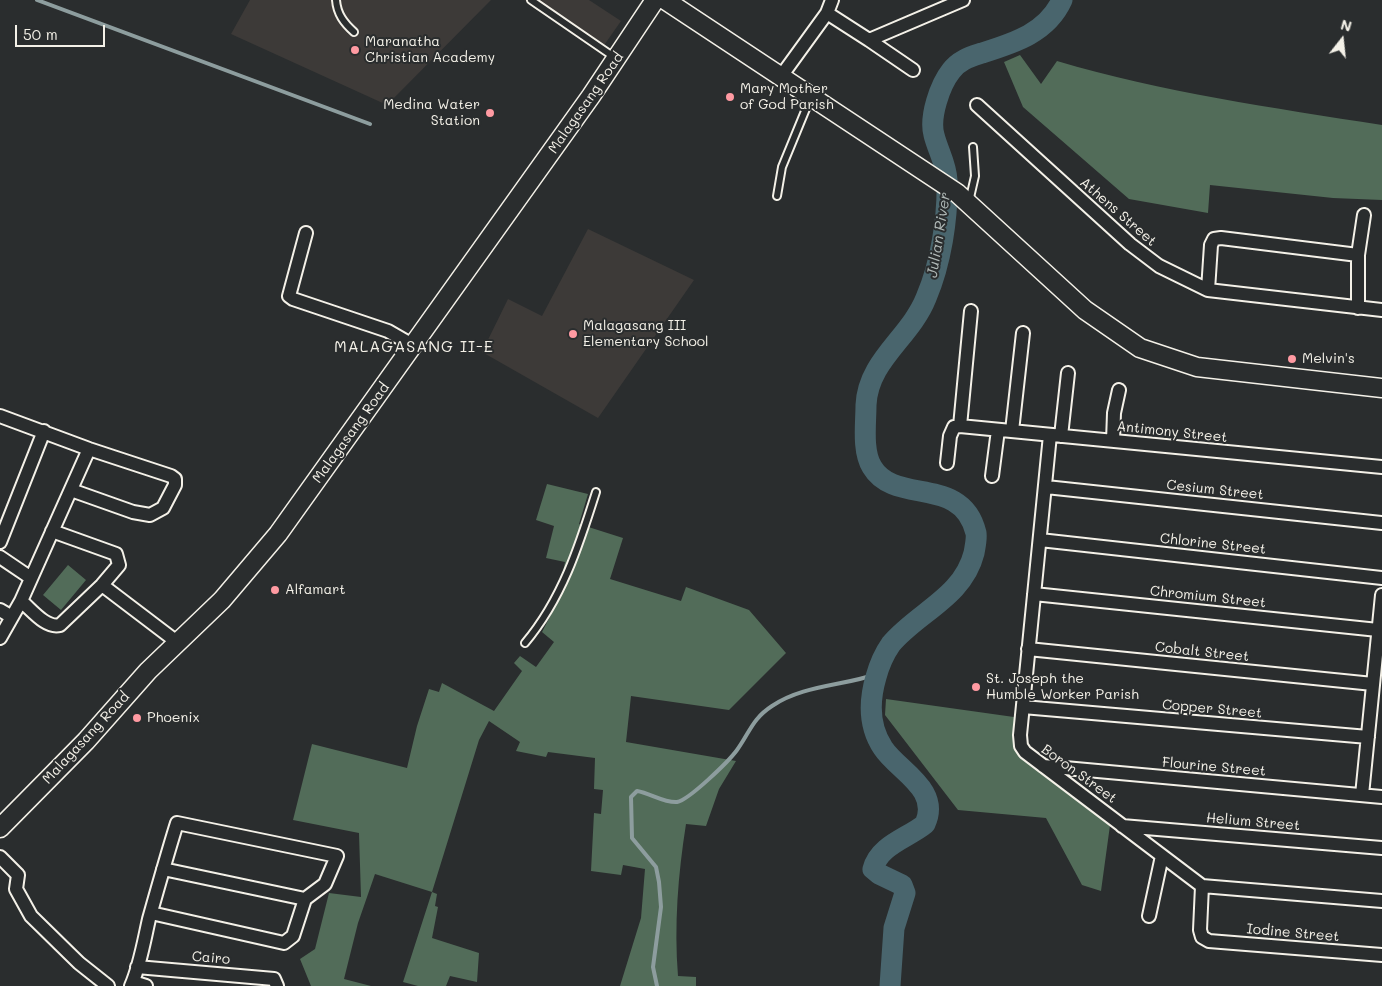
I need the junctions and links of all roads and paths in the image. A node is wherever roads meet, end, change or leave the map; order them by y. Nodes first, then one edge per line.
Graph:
1 (336, 0) edge
2 (530, 0) edge
3 (655, 0) edge
4 (665, 0) edge
5 (832, 0) edge
6 (963, 0) edge
7 (827, 13) junction
8 (354, 32) dead end
9 (869, 40) junction
10 (618, 59) junction
11 (913, 70) dead end
12 (782, 75) junction
13 (811, 95) junction
14 (977, 105) dead end
15 (973, 147) dead end
16 (777, 196) dead end
17 (962, 199) junction
18 (1364, 215) dead end
19 (306, 233) dead end
20 (1358, 255) junction
21 (1208, 290) junction
22 (1358, 308) junction
23 (1382, 310) edge
24 (971, 311) dead end
25 (1023, 333) dead end
26 (414, 346) junction
27 (1068, 373) dead end
28 (1382, 388) edge
29 (1119, 390) dead end
30 (0, 417) edge
31 (960, 426) junction
32 (998, 430) junction
33 (44, 431) junction
34 (1012, 431) junction
35 (1056, 436) junction
36 (1112, 441) junction
37 (89, 449) junction
38 (947, 463) dead end
39 (1382, 467) edge
40 (992, 476) dead end
41 (1046, 488) junction
42 (71, 490) junction
43 (596, 492) dead end
44 (1382, 523) edge
45 (52, 531) junction
46 (1040, 540) junction
47 (0, 542) edge
48 (0, 557) edge
49 (32, 578) junction
50 (1382, 578) edge
51 (102, 585) junction
52 (1034, 594) junction
53 (1382, 595) edge
54 (21, 601) junction
55 (0, 610) edge
56 (12, 617) junction
57 (1378, 630) junction
58 (0, 638) edge
59 (177, 642) junction
60 (525, 643) dead end
61 (1028, 649) junction
62 (1373, 684) junction
63 (1023, 707) junction
64 (1368, 737) junction
65 (1042, 766) junction
66 (1362, 795) junction
67 (1382, 797) edge
68 (1122, 826) junction
69 (0, 828) edge
70 (1382, 848) edge
71 (1162, 856) junction
72 (0, 858) edge
73 (163, 869) junction
74 (1202, 886) junction
75 (305, 898) junction
76 (1382, 902) edge
77 (151, 913) junction
78 (1149, 916) dead end
79 (1382, 955) edge
80 (137, 967) junction
81 (132, 984) edge
82 (108, 986) edge
83 (146, 986) edge
84 (277, 986) edge

1 - 8 lane
2 - 10 lane
3 - 10 main road, Malagasang Road
4 - 12 main road
5 - 7 street
6 - 9 street
7 - 9 street
7 - 12 street
9 - 11 street
10 - 26 main road, Malagasang Road
12 - 13 main road
13 - 16 lane
13 - 17 main road
14 - 21 street, Athens Street
15 - 17 lane
17 - 28 main road
18 - 20 street
19 - 26 street
20 - 21 street
20 - 22 street
21 - 22 street, Athens Street
22 - 23 street, Athens Street
24 - 31 street
25 - 34 street
26 - 59 main road, Malagasang Road
27 - 35 street, Boron Street
29 - 36 street
30 - 33 street
31 - 32 street, Antimony Street
31 - 38 street
32 - 34 street, Antimony Street
32 - 40 street
33 - 37 street
33 - 47 street
34 - 35 street, Antimony Street
35 - 36 street, Antimony Street
35 - 41 street, Boron Street
36 - 39 street, Antimony Street
37 - 42 street
37 - 42 street
41 - 44 street, Cesium Street
41 - 46 street, Boron Street
42 - 45 street
43 - 60 lane
45 - 49 street
45 - 51 street
46 - 50 street, Chlorine Street
46 - 52 street, Boron Street
48 - 49 street
49 - 54 street
51 - 54 street
51 - 59 street
52 - 57 street, Chromium Street
52 - 61 street, Boron Street
53 - 57 street
54 - 56 street
55 - 56 street
56 - 58 street
57 - 62 street
59 - 69 main road, Malagasang Road
61 - 62 street, Cobalt Street
61 - 63 street, Boron Street
62 - 64 street
63 - 64 street, Copper Street
63 - 65 street, Boron Street
64 - 66 street
65 - 66 street, Flourine Street
65 - 68 street, Boron Street
66 - 67 street, Flourine Street
68 - 70 street, Helium Street
68 - 71 street, Boron Street
71 - 74 street, Boron Street
71 - 78 street
72 - 82 street
73 - 75 street
73 - 75 street
73 - 77 street
74 - 76 street
74 - 79 street, Iodine Street
75 - 77 street
77 - 80 street
80 - 81 street
80 - 84 street, Cairo
81 - 83 street

